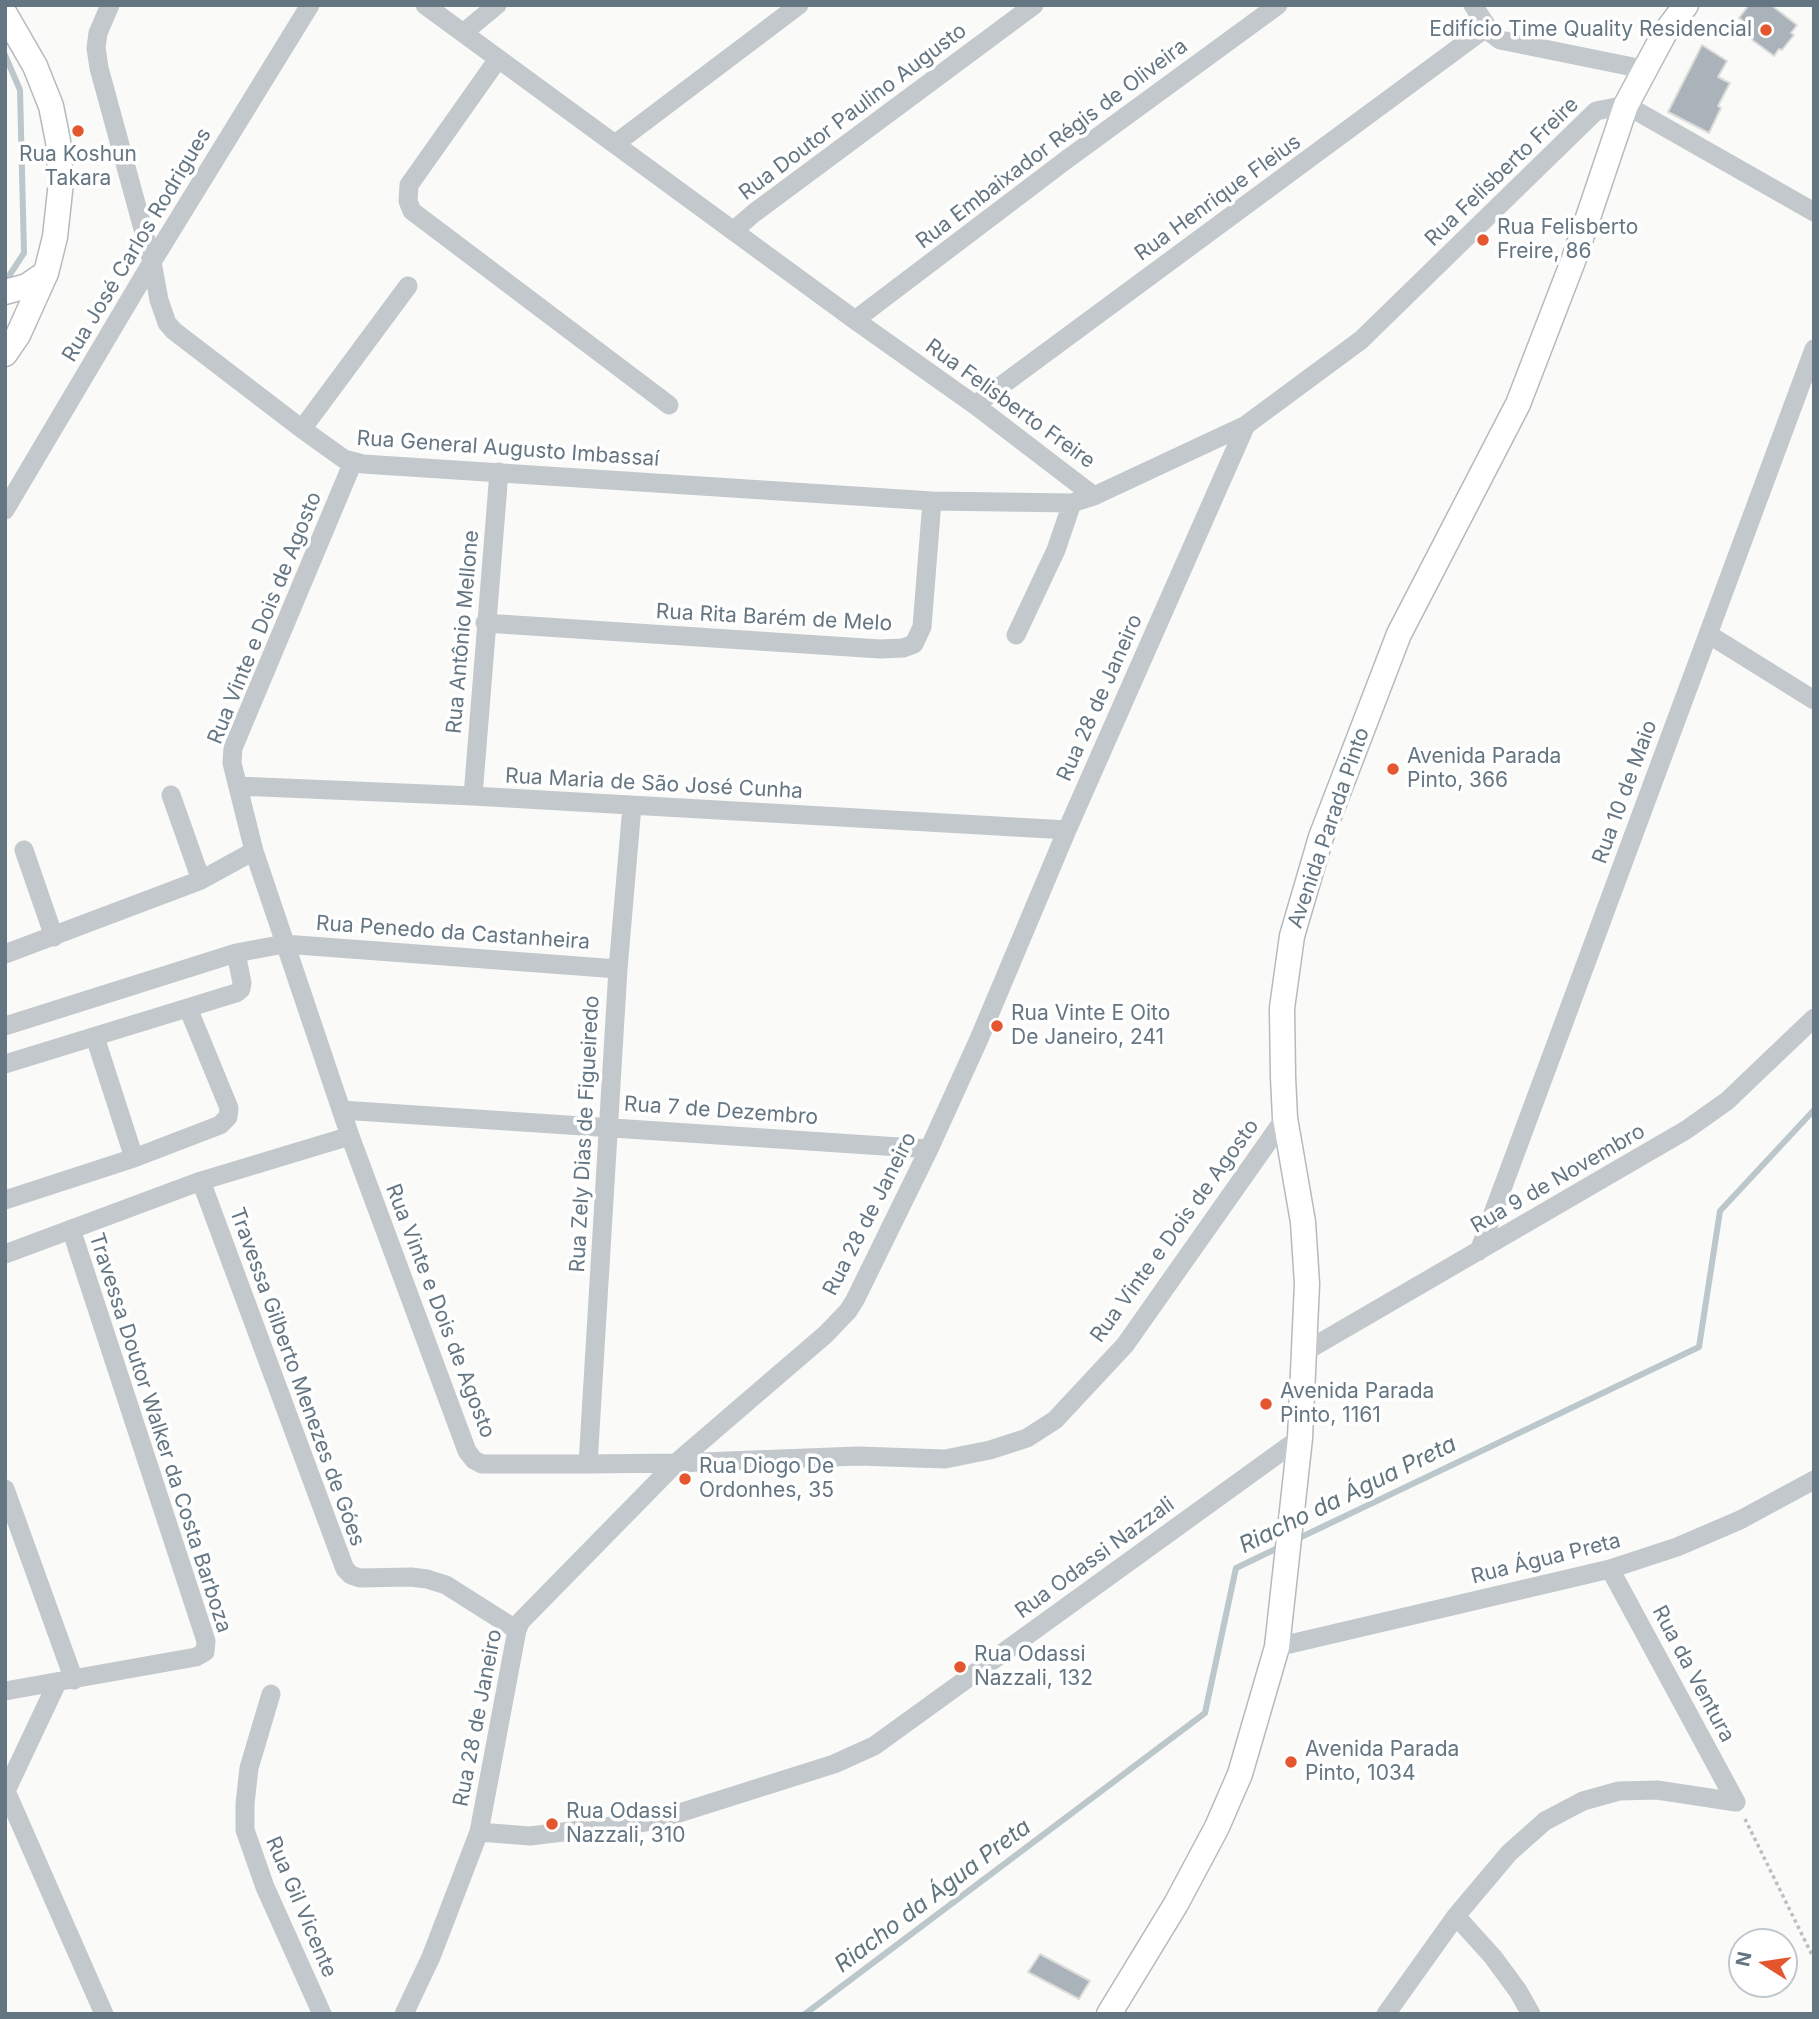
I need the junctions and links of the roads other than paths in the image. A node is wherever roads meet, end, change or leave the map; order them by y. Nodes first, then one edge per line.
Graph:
1 (110, 5) edge
2 (310, 5) edge
3 (425, 5) edge
4 (497, 5) edge
5 (799, 5) edge
6 (1034, 5) edge
7 (1278, 5) edge
8 (1473, 5) edge
9 (1682, 7) edge
10 (8, 13) edge
11 (1487, 27) junction
12 (463, 33) junction
13 (498, 59) junction
14 (1643, 69) junction
15 (1626, 105) junction
16 (615, 144) junction
17 (1814, 212) edge
18 (733, 231) junction
19 (152, 262) junction
20 (46, 273) junction
21 (408, 286) dead end
22 (5, 292) edge
23 (855, 320) junction
24 (1814, 349) edge
25 (5, 354) edge
26 (669, 405) dead end
27 (975, 405) junction
28 (1246, 425) junction
29 (302, 429) junction
30 (353, 463) junction
31 (499, 472) junction
32 (1094, 495) junction
33 (932, 500) junction
34 (1072, 503) junction
35 (5, 510) edge
36 (485, 623) junction
37 (1016, 635) dead end
38 (1708, 635) junction
39 (1814, 700) edge
40 (238, 786) junction
41 (171, 795) dead end
42 (473, 796) junction
43 (632, 806) junction
44 (1066, 830) junction
45 (24, 850) dead end
46 (254, 851) junction
47 (201, 880) junction
48 (54, 937) junction
49 (284, 944) junction
50 (236, 953) junction
51 (5, 954) edge
52 (618, 968) junction
53 (188, 1008) junction
54 (1814, 1018) edge
55 (5, 1026) edge
56 (94, 1037) junction
57 (5, 1064) edge
58 (341, 1110) junction
59 (1285, 1118) junction
60 (608, 1126) junction
61 (350, 1136) junction
62 (929, 1149) junction
63 (134, 1158) junction
64 (201, 1181) junction
65 (6, 1196) edge
66 (71, 1229) junction
67 (1479, 1251) junction
68 (5, 1254) edge
69 (1306, 1351) junction
70 (1300, 1438) junction
71 (588, 1464) junction
72 (676, 1464) junction
73 (1814, 1480) edge
74 (5, 1489) edge
75 (1610, 1569) junction
76 (517, 1630) junction
77 (1278, 1647) junction
78 (65, 1682) junction
79 (5, 1691) edge
80 (271, 1694) dead end
81 (6, 1792) edge
82 (479, 1832) junction
83 (1456, 1916) junction
84 (104, 2014) edge
85 (322, 2014) edge
86 (404, 2014) edge
87 (1109, 2014) edge
88 (1386, 2014) edge
89 (1531, 2014) edge

1 - 19 street, Rua General Augusto Imbassaí
2 - 19 street, Rua José Carlos Rodrigues
3 - 12 street, Rua Felisberto Freire
4 - 12 street
5 - 16 street
6 - 18 street, Rua Doutor Paulino Augusto
7 - 23 street, Rua Embaixador Régis de Oliveira
8 - 11 street
9 - 14 main road, Avenida Parada Pinto
10 - 20 main road
11 - 14 street
11 - 27 street, Rua Henrique Fleius
12 - 13 street, Rua Felisberto Freire
13 - 16 street, Rua Felisberto Freire
13 - 26 street
14 - 15 main road, Avenida Parada Pinto
15 - 17 street
15 - 28 street, Rua Felisberto Freire
15 - 59 main road, Avenida Parada Pinto
16 - 18 street, Rua Felisberto Freire
18 - 23 street, Rua Felisberto Freire
19 - 29 street, Rua General Augusto Imbassaí
19 - 35 street, Rua José Carlos Rodrigues
20 - 22 main road
20 - 25 main road
21 - 29 street
23 - 27 street, Rua Felisberto Freire
24 - 38 street, Rua 10 de Maio
27 - 32 street, Rua Felisberto Freire
28 - 32 street, Rua Felisberto Freire
28 - 44 street, Rua 28 de Janeiro
29 - 30 street, Rua General Augusto Imbassaí
30 - 31 street, Rua General Augusto Imbassaí
30 - 40 street, Rua Vinte e Dois de Agosto
31 - 33 street, Rua General Augusto Imbassaí
31 - 36 street, Rua Antônio Mellone
32 - 34 street, Rua General Augusto Imbassaí
33 - 34 street, Rua General Augusto Imbassaí
33 - 36 street, Rua Rita Barém de Melo
34 - 37 street
36 - 42 street, Rua Antônio Mellone
38 - 39 street
38 - 67 street, Rua 10 de Maio
40 - 42 street, Rua Maria de São José Cunha
40 - 46 street, Rua Vinte e Dois de Agosto
41 - 47 street
42 - 43 street, Rua Maria de São José Cunha
43 - 44 street, Rua Maria de São José Cunha
43 - 52 street, Rua Zely Dias de Figueiredo
44 - 62 street, Rua 28 de Janeiro
45 - 48 street
46 - 47 street
46 - 49 street, Rua Vinte e Dois de Agosto
47 - 48 street
48 - 51 street
49 - 50 street, Rua Penedo da Castanheira
49 - 52 street, Rua Penedo da Castanheira
49 - 58 street, Rua Vinte e Dois de Agosto
50 - 53 street
50 - 55 street, Rua Penedo da Castanheira
52 - 60 street, Rua Zely Dias de Figueiredo
53 - 56 street
53 - 63 street
54 - 67 street, Rua 9 de Novembro
56 - 57 street
56 - 63 street
58 - 60 street, Rua 7 de Dezembro
58 - 61 street, Rua Vinte e Dois de Agosto
59 - 69 main road, Avenida Parada Pinto
59 - 72 street, Rua Vinte e Dois de Agosto
60 - 62 street, Rua 7 de Dezembro
60 - 71 street, Rua Zely Dias de Figueiredo
61 - 64 street
61 - 71 street, Rua Vinte e Dois de Agosto
62 - 72 street, Rua 28 de Janeiro
63 - 65 street
64 - 66 street
64 - 76 street, Travessa Gilberto Menezes de Góes
66 - 68 street
66 - 78 street, Travessa Doutor Walker da Costa Barboza
67 - 69 street, Rua 9 de Novembro
69 - 70 main road, Avenida Parada Pinto
70 - 77 main road, Avenida Parada Pinto
70 - 82 street, Rua Odassi Nazzali
71 - 72 street, Rua Vinte e Dois de Agosto
72 - 76 street, Rua 28 de Janeiro
73 - 75 street, Rua Água Preta
74 - 78 street
75 - 77 street, Rua Água Preta
75 - 83 street, Rua da Ventura
76 - 82 street, Rua 28 de Janeiro
77 - 87 main road, Avenida Parada Pinto
78 - 79 street
78 - 81 street
80 - 85 street, Rua Gil Vicente
81 - 84 street
82 - 86 street, Rua 28 de Janeiro
83 - 88 street
83 - 89 street

